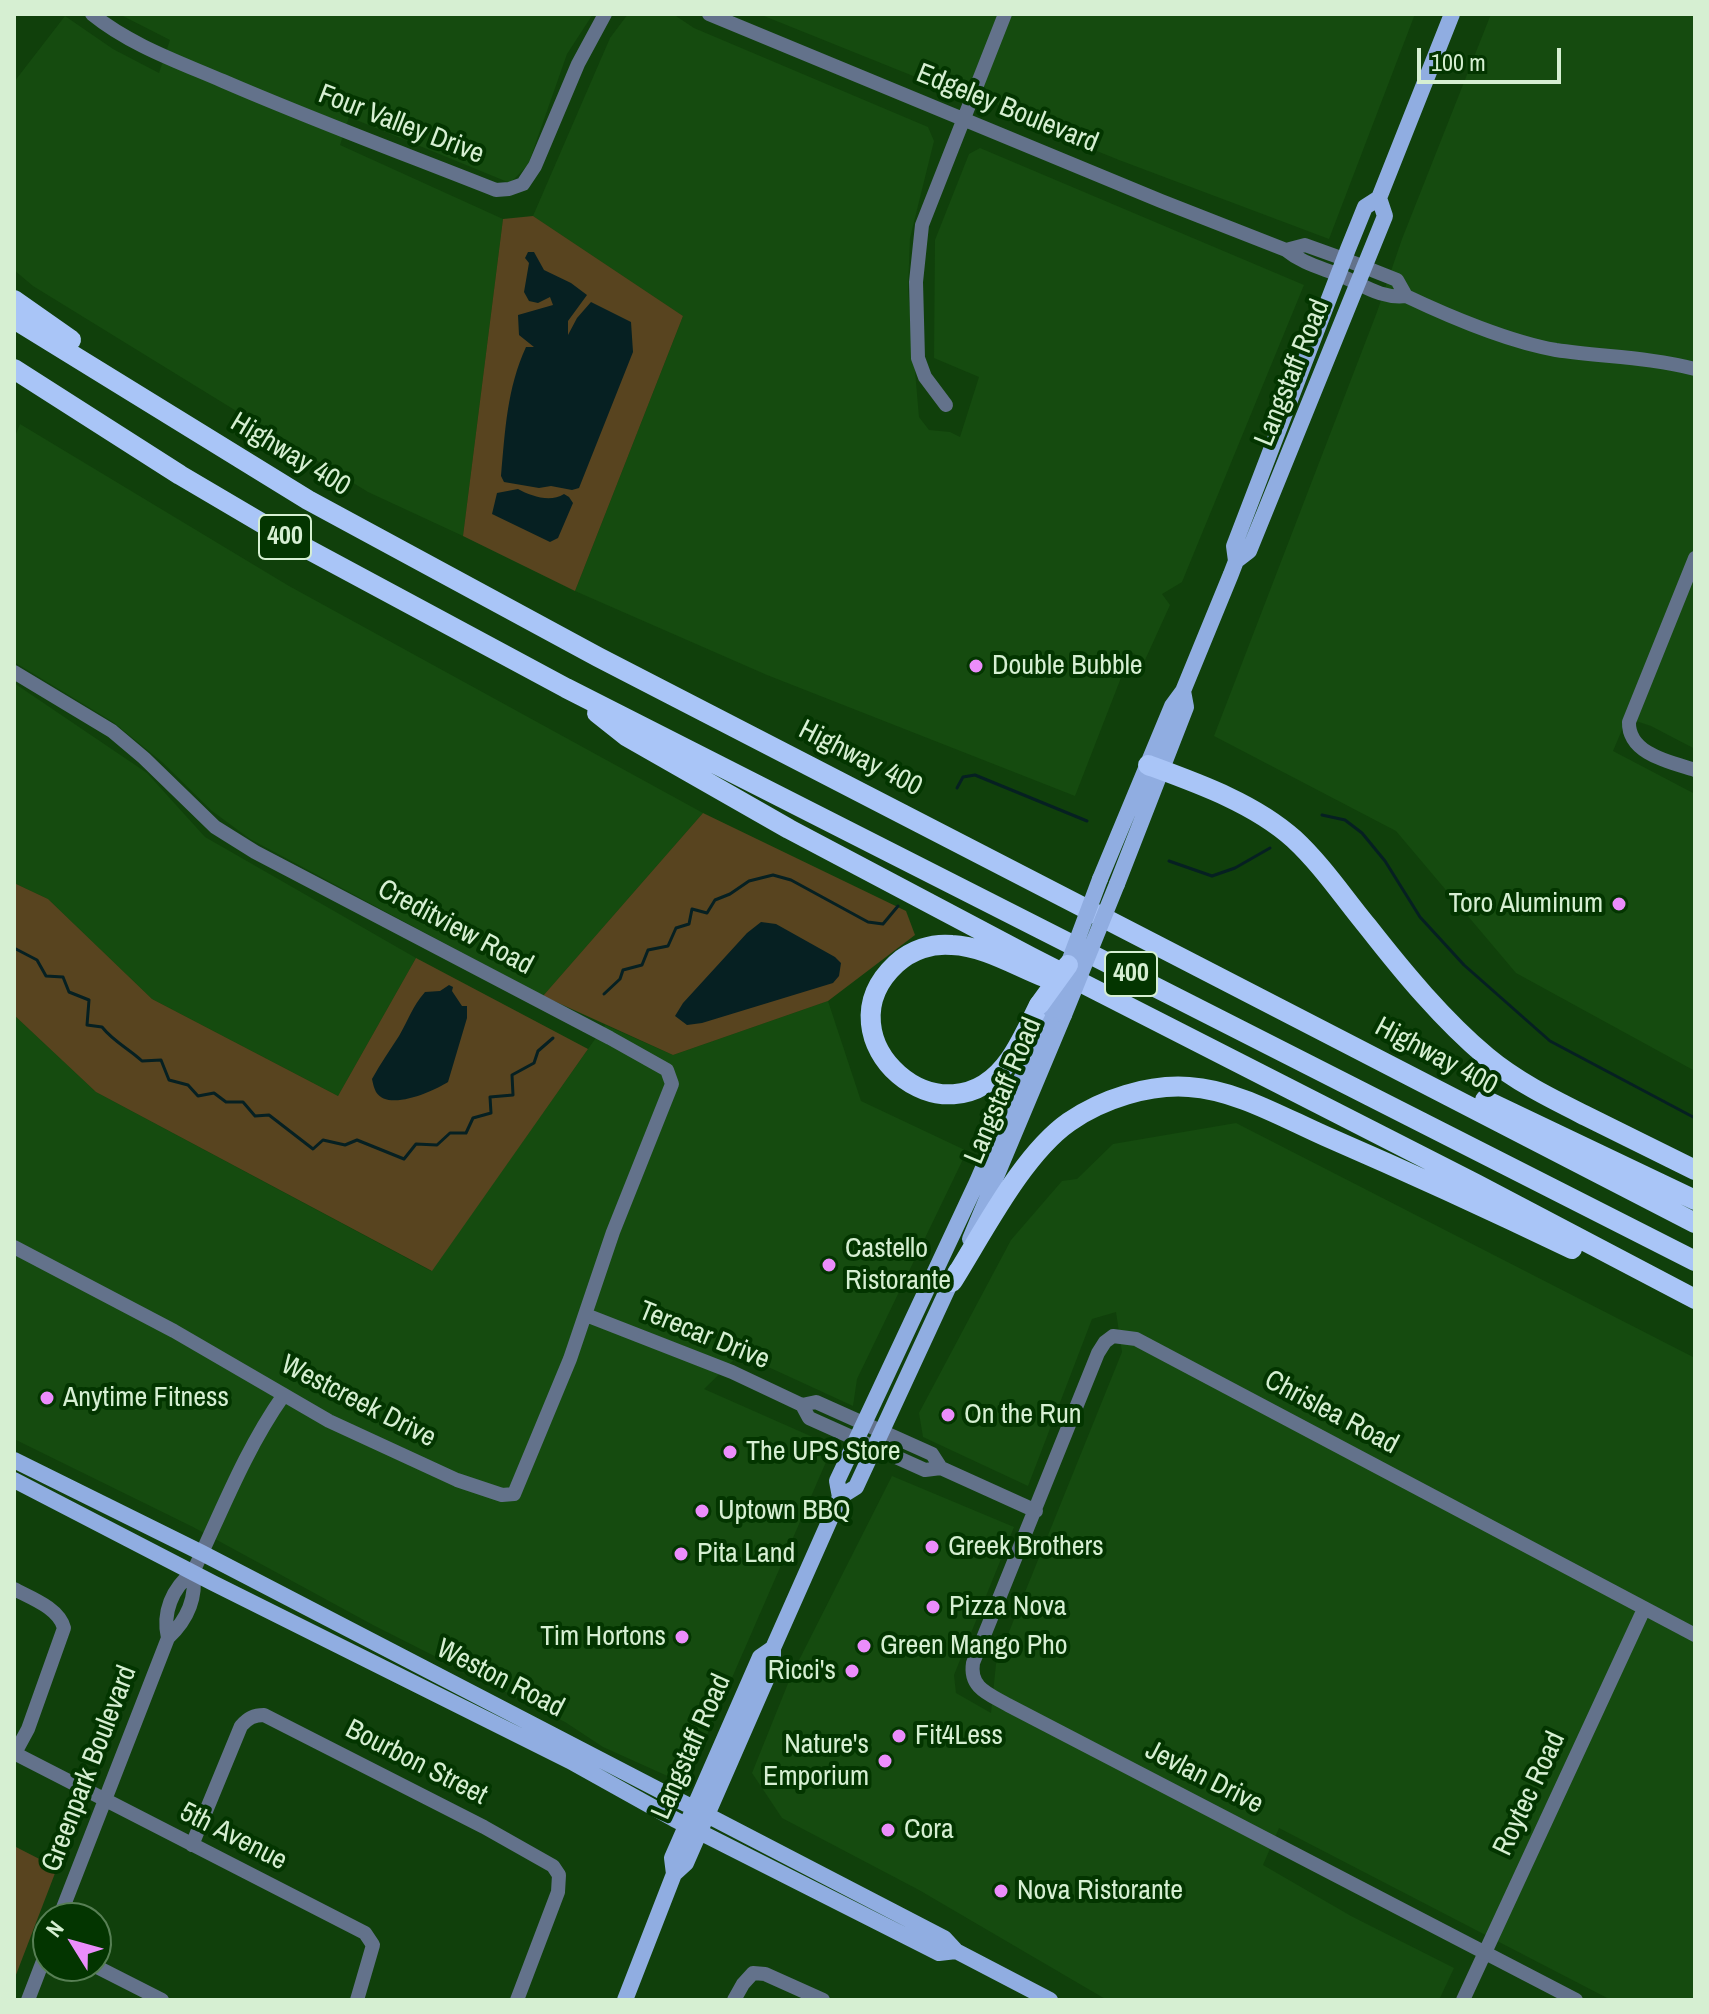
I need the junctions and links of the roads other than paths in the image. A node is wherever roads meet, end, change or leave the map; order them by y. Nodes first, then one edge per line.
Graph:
1 (92, 14) edge
2 (605, 14) edge
3 (709, 14) edge
4 (1005, 14) edge
5 (1452, 14) edge
6 (962, 118) junction
7 (1379, 198) junction
8 (1342, 267) junction
9 (1365, 268) junction
10 (1358, 284) junction
11 (1406, 296) junction
12 (14, 300) edge
13 (14, 319) edge
14 (14, 369) edge
15 (1695, 369) edge
16 (107, 377) junction
17 (946, 405) dead end
18 (1695, 558) edge
19 (1236, 561) junction
20 (14, 672) edge
21 (566, 688) junction
22 (1155, 768) junction
23 (1695, 770) edge
24 (1068, 965) joint
25 (1090, 988) junction
26 (1051, 1010) junction
27 (1375, 1056) junction
28 (1695, 1170) edge
29 (1695, 1200) edge
30 (1695, 1223) edge
31 (14, 1247) edge
32 (1695, 1261) edge
33 (1660, 1281) junction
34 (952, 1282) junction
35 (1695, 1299) edge
36 (586, 1315) junction
37 (283, 1396) junction
38 (860, 1432) junction
39 (879, 1440) junction
40 (14, 1460) edge
41 (14, 1480) edge
42 (840, 1497) junction
43 (1036, 1511) junction
44 (202, 1553) junction
45 (193, 1572) junction
46 (14, 1589) edge
47 (1644, 1609) junction
48 (1695, 1635) edge
49 (14, 1753) edge
50 (105, 1800) junction
51 (700, 1810) junction
52 (693, 1828) junction
53 (192, 1845) junction
54 (65, 1902) edge
55 (956, 1951) junction
56 (1485, 1953) junction
57 (112, 1975) edge
58 (162, 2000) edge
59 (357, 2000) edge
60 (517, 2000) edge
61 (625, 2000) edge
62 (734, 2000) edge
63 (823, 2000) edge
64 (1050, 2000) edge
65 (1463, 2000) edge
66 (1576, 2000) edge

1 - 2 street, Four Valley Drive
3 - 6 street, Edgeley Boulevard
4 - 6 street
5 - 7 main road, Langstaff Road
6 - 8 street, Edgeley Boulevard
6 - 17 street
7 - 8 main road, Langstaff Road
7 - 9 main road, Langstaff Road
8 - 9 street, Edgeley Boulevard
8 - 10 street, Edgeley Boulevard
8 - 19 main road, Langstaff Road
9 - 10 main road, Langstaff Road
9 - 11 street, Edgeley Boulevard
10 - 11 street, Edgeley Boulevard
10 - 19 main road, Langstaff Road
11 - 15 street, Edgeley Boulevard
12 - 16 highway
13 - 16 highway, Highway 400 / 400
14 - 21 highway, 400
16 - 27 highway, Highway 400 / 400
18 - 23 street
19 - 22 main road, Langstaff Road
20 - 36 street, Creditview Road
21 - 25 highway
21 - 32 highway, 400
22 - 24 main road, Langstaff Road, bridge
22 - 26 main road, Langstaff Road, bridge
22 - 28 highway
24 - 26 highway, bridge
25 - 26 highway
25 - 33 highway
26 - 34 main road, Langstaff Road
26 - 38 main road, Langstaff Road
27 - 29 highway
27 - 30 highway, Highway 400 / 400
31 - 37 street, Westcreek Drive
33 - 34 highway
33 - 35 highway
34 - 39 main road, Langstaff Road
36 - 37 street, Westcreek Drive
36 - 38 street, Terecar Drive
37 - 44 street, Greenpark Boulevard
38 - 39 street, Terecar Drive
38 - 42 main road, Langstaff Road
39 - 42 main road, Langstaff Road
39 - 43 street, Terecar Drive
40 - 44 main road, Weston Road
41 - 45 main road, Weston Road
42 - 51 main road, Langstaff Road
43 - 47 street, Chrislea Road
43 - 56 street, Jevlan Drive
44 - 45 street, Greenpark Boulevard
44 - 51 main road, Weston Road
45 - 50 street, Greenpark Boulevard
45 - 52 main road, Weston Road
46 - 49 street
47 - 48 street, Chrislea Road
47 - 56 street, Roytec Road
49 - 50 street, 5th Avenue
50 - 53 street, 5th Avenue
50 - 54 street, Greenpark Boulevard
51 - 52 main road, Langstaff Road
51 - 55 main road, Weston Road
52 - 55 main road, Weston Road
52 - 61 main road, Langstaff Road
53 - 59 street, 5th Avenue
53 - 60 street, Bourbon Street
55 - 64 main road, Weston Road
56 - 65 street, Roytec Road
56 - 66 street, Jevlan Drive
57 - 58 street
62 - 63 street

